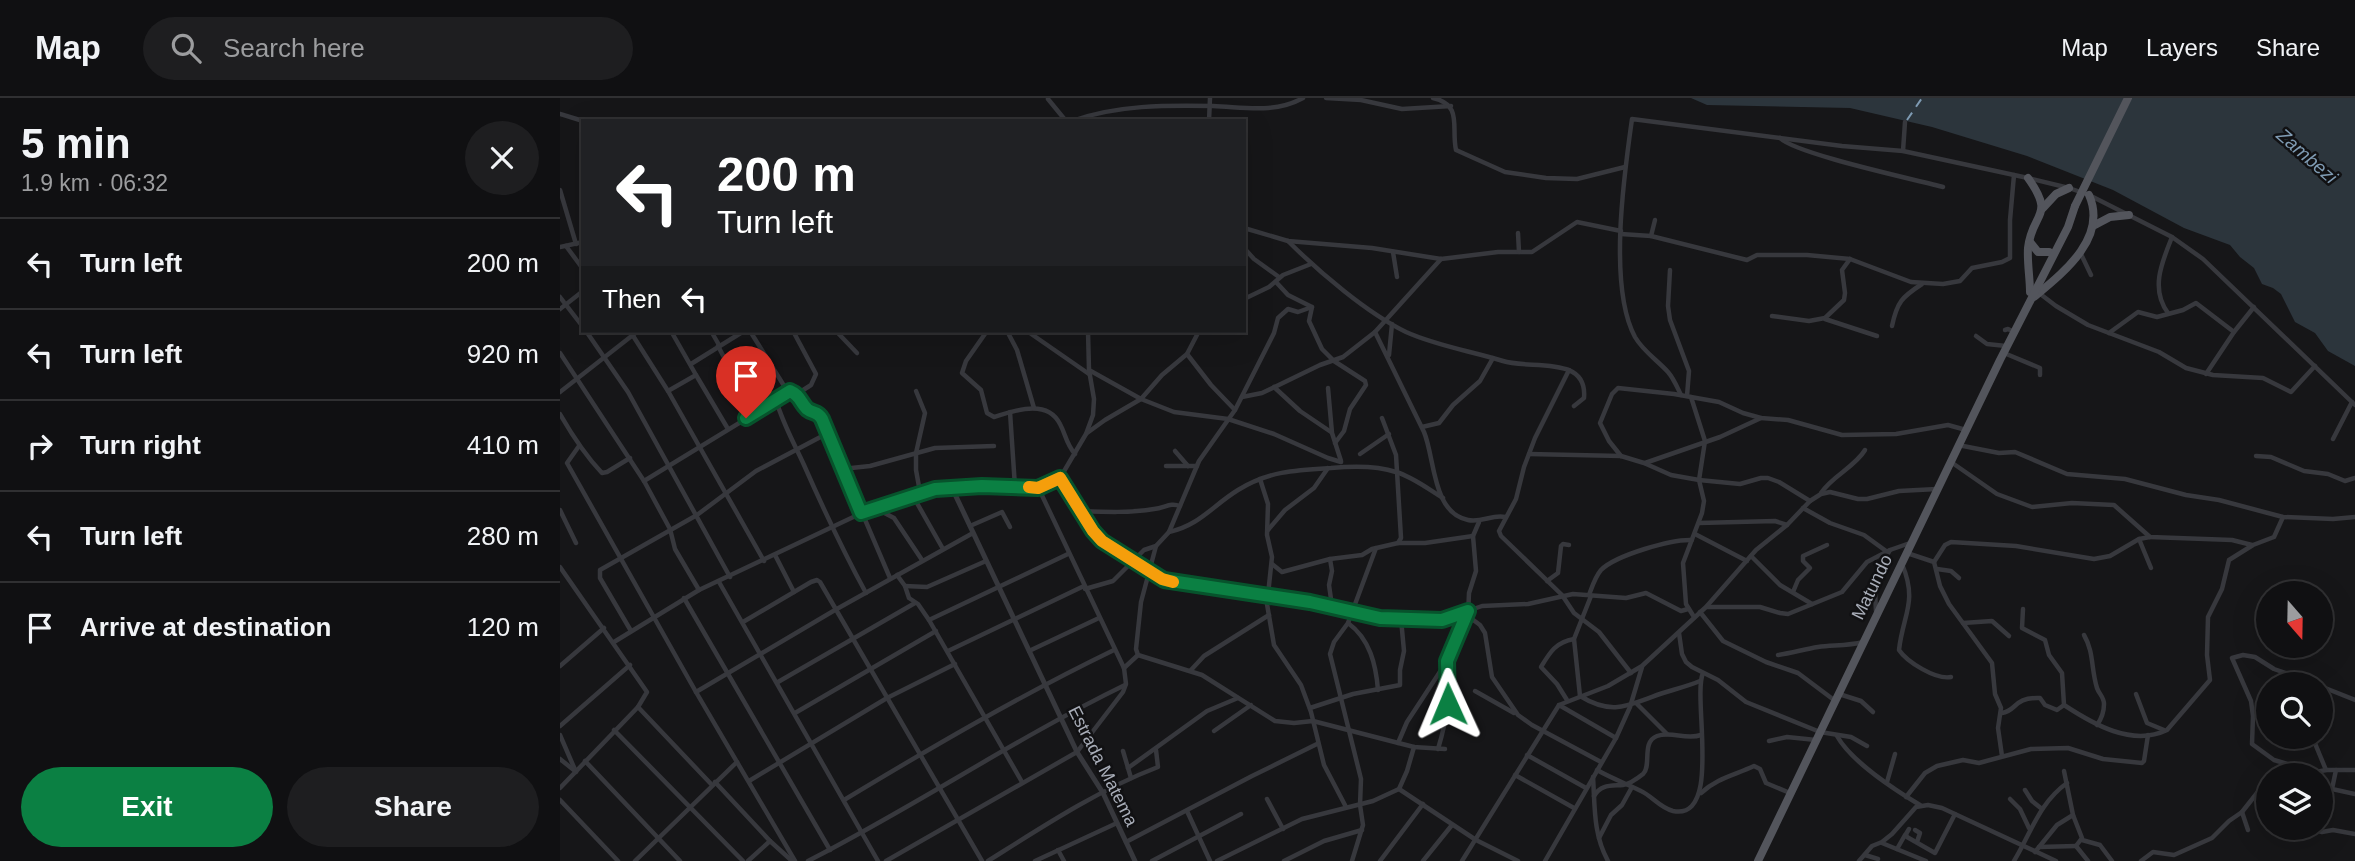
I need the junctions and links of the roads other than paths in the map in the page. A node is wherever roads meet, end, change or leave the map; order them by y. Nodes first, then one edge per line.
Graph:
1 (1210, 98) edge
2 (1303, 98) edge
3 (1326, 98) edge
4 (1433, 98) edge
5 (2128, 98) edge
6 (1048, 99) edge
7 (1210, 106) junction
8 (1451, 106) junction
9 (560, 114) edge
10 (1064, 119) edge
11 (1079, 119) edge
12 (1209, 119) edge
13 (581, 120) edge
14 (1906, 122) dead end
15 (1779, 138) junction
16 (1903, 151) junction
17 (1625, 167) junction
18 (2014, 175) junction
19 (2028, 178) junction
20 (1943, 187) dead end
21 (2069, 188) junction
22 (560, 190) edge
23 (2089, 195) junction
24 (2043, 208) junction
25 (2074, 208) junction
26 (2129, 215) junction
27 (1655, 220) dead end
28 (2093, 226) junction
29 (2068, 227) junction
30 (1246, 229) edge
31 (1621, 232) junction
32 (1518, 233) dead end
33 (1651, 236) junction
34 (2172, 237) junction
35 (1288, 241) junction
36 (2029, 242) junction
37 (581, 243) edge
38 (576, 244) junction
39 (563, 247) edge
40 (1246, 250) edge
41 (1393, 252) junction
42 (1519, 252) junction
43 (2049, 252) junction
44 (2080, 253) junction
45 (1441, 258) junction
46 (1850, 259) junction
47 (2072, 263) junction
48 (1311, 264) junction
49 (581, 267) edge
50 (1670, 270) dead end
51 (2091, 275) dead end
52 (1397, 277) dead end
53 (1277, 280) junction
54 (1923, 284) junction
55 (581, 292) edge
56 (2033, 295) junction
57 (560, 297) edge
58 (1246, 298) edge
59 (566, 304) junction
60 (1312, 307) junction
61 (2254, 307) junction
62 (560, 309) edge
63 (2168, 313) junction
64 (1772, 316) dead end
65 (1825, 318) junction
66 (1385, 320) junction
67 (1392, 324) junction
68 (581, 325) edge
69 (1892, 326) dead end
70 (1375, 332) junction
71 (2234, 332) junction
72 (587, 333) edge
73 (631, 333) edge
74 (672, 333) edge
75 (712, 333) edge
76 (741, 333) edge
77 (751, 333) edge
78 (794, 333) edge
79 (838, 333) edge
80 (986, 333) edge
81 (1008, 333) edge
82 (1030, 333) edge
83 (1088, 333) edge
84 (1198, 333) edge
85 (2108, 333) junction
86 (1877, 336) dead end
87 (1976, 336) dead end
88 (719, 346) junction
89 (2005, 349) junction
90 (857, 353) dead end
91 (560, 354) edge
92 (1187, 354) junction
93 (604, 356) junction
94 (1388, 358) junction
95 (1493, 358) junction
96 (1334, 361) junction
97 (691, 364) junction
98 (2315, 366) junction
99 (1569, 370) junction
100 (1089, 372) junction
101 (2206, 373) junction
102 (696, 375) junction
103 (2040, 376) dead end
104 (577, 378) junction
105 (1274, 387) junction
106 (1328, 388) dead end
107 (668, 391) junction
108 (790, 391) junction
109 (916, 391) dead end
110 (560, 392) edge
111 (796, 394) junction
112 (1686, 396) junction
113 (1242, 397) junction
114 (1141, 399) junction
115 (773, 402) junction
116 (2354, 404) edge
117 (1574, 406) dead end
118 (1034, 408) junction
119 (1235, 410) junction
120 (1010, 412) junction
121 (560, 414) edge
122 (1382, 418) dead end
123 (1761, 418) junction
124 (1228, 419) junction
125 (1422, 428) junction
126 (728, 429) junction
127 (1966, 430) junction
128 (828, 433) junction
129 (1332, 433) junction
130 (1086, 434) junction
131 (1390, 434) junction
132 (2333, 439) dead end
133 (1704, 441) junction
134 (1335, 443) junction
135 (1958, 445) junction
136 (579, 446) junction
137 (994, 446) dead end
138 (699, 447) junction
139 (797, 449) junction
140 (1865, 450) dead end
141 (1175, 451) dead end
142 (916, 453) junction
143 (1075, 454) junction
144 (1360, 454) dead end
145 (1529, 454) junction
146 (1621, 456) junction
147 (2256, 457) dead end
148 (629, 458) junction
149 (1182, 460) junction
150 (1950, 462) junction
151 (1342, 463) junction
152 (1644, 463) junction
153 (670, 466) junction
154 (1166, 466) dead end
155 (1197, 466) junction
156 (1180, 467) junction
157 (1189, 467) junction
158 (1328, 468) junction
159 (842, 469) junction
160 (1397, 472) junction
161 (1060, 478) junction
162 (2355, 478) edge
163 (1260, 479) junction
164 (1699, 480) junction
165 (644, 481) junction
166 (1015, 487) junction
167 (952, 488) junction
168 (1038, 488) junction
169 (1937, 489) junction
170 (920, 492) junction
171 (1821, 494) junction
172 (726, 495) junction
173 (913, 496) junction
174 (1443, 498) junction
175 (1810, 501) junction
176 (1180, 506) junction
177 (875, 508) junction
178 (1803, 508) junction
179 (560, 510) edge
180 (1081, 511) junction
181 (861, 513) junction
182 (697, 515) junction
183 (1505, 517) junction
184 (2283, 517) junction
185 (2355, 517) edge
186 (1479, 522) junction
187 (1699, 523) junction
188 (1787, 525) junction
189 (970, 526) junction
190 (832, 527) junction
191 (1010, 527) dead end
192 (670, 529) junction
193 (1267, 531) junction
194 (1169, 532) junction
195 (973, 533) junction
196 (1473, 536) junction
197 (1694, 537) junction
198 (2150, 537) junction
199 (2139, 539) junction
200 (576, 543) dead end
201 (1398, 543) junction
202 (1911, 543) junction
203 (1569, 545) dead end
204 (1827, 545) dead end
205 (2253, 545) junction
206 (1156, 546) junction
207 (1376, 548) junction
208 (943, 549) junction
209 (1889, 550) junction
210 (1906, 553) junction
211 (1068, 554) junction
212 (775, 555) junction
213 (1751, 556) junction
214 (620, 558) junction
215 (1330, 559) junction
216 (922, 560) junction
217 (764, 561) junction
218 (986, 561) junction
219 (1746, 561) junction
220 (1133, 562) junction
221 (1934, 562) junction
222 (1902, 563) junction
223 (1272, 564) junction
224 (560, 566) edge
225 (2151, 568) dead end
226 (1937, 569) junction
227 (1149, 572) junction
228 (897, 575) junction
229 (730, 577) junction
230 (890, 578) junction
231 (1959, 578) dead end
232 (1547, 581) junction
233 (719, 582) junction
234 (905, 586) junction
235 (1084, 587) junction
236 (999, 588) junction
237 (699, 590) junction
238 (794, 592) junction
239 (1793, 592) junction
240 (866, 593) junction
241 (1268, 594) junction
242 (1562, 595) junction
243 (1590, 596) junction
244 (684, 598) junction
245 (915, 603) junction
246 (1812, 604) junction
247 (1332, 606) junction
248 (1706, 607) junction
249 (1688, 609) junction
250 (2023, 609) dead end
251 (835, 610) junction
252 (1351, 612) junction
253 (1700, 612) junction
254 (1468, 613) junction
255 (1876, 614) junction
256 (1269, 615) junction
257 (654, 617) junction
258 (1695, 617) junction
259 (1099, 618) junction
260 (1582, 618) junction
261 (1401, 619) junction
262 (929, 620) junction
263 (1014, 620) junction
264 (743, 622) junction
265 (1348, 623) junction
266 (1962, 623) junction
267 (604, 628) junction
268 (631, 631) junction
269 (936, 631) junction
270 (1679, 632) junction
271 (2084, 635) dead end
272 (2009, 636) dead end
273 (853, 639) junction
274 (1574, 639) junction
275 (614, 642) junction
276 (1864, 642) junction
277 (1114, 650) junction
278 (948, 651) junction
279 (1029, 651) junction
280 (761, 653) junction
281 (1138, 654) junction
282 (1778, 655) dead end
283 (560, 657) edge
284 (1447, 661) junction
285 (562, 664) edge
286 (955, 664) junction
287 (630, 665) junction
288 (1642, 666) junction
289 (1124, 668) junction
290 (871, 669) junction
291 (1191, 670) junction
292 (727, 671) junction
293 (2282, 672) edge
294 (1631, 673) junction
295 (1703, 673) junction
296 (1951, 677) dead end
297 (1700, 681) junction
298 (778, 682) junction
299 (1045, 683) junction
300 (1126, 684) junction
301 (1378, 690) junction
302 (1475, 691) dead end
303 (2333, 691) edge
304 (696, 692) junction
305 (2136, 694) dead end
306 (1580, 696) junction
307 (1837, 697) junction
308 (887, 698) junction
309 (1238, 698) junction
310 (1341, 699) junction
311 (1567, 700) junction
312 (2355, 701) edge
313 (1637, 704) junction
314 (1251, 705) junction
315 (1559, 705) junction
316 (2064, 705) junction
317 (1630, 706) junction
318 (638, 707) junction
319 (1310, 708) junction
320 (1874, 712) dead end
321 (2002, 713) junction
322 (795, 714) junction
323 (1518, 715) junction
324 (1061, 716) junction
325 (985, 717) junction
326 (1313, 721) junction
327 (2097, 725) junction
328 (560, 726) edge
329 (614, 730) junction
330 (1542, 730) junction
331 (1214, 731) dead end
332 (1349, 731) junction
333 (2165, 731) junction
334 (1668, 734) junction
335 (560, 735) edge
336 (1701, 735) junction
337 (1837, 735) junction
338 (2148, 735) junction
339 (1818, 736) junction
340 (1616, 738) junction
341 (1769, 741) dead end
342 (1398, 743) junction
343 (812, 744) junction
344 (1317, 744) junction
345 (1867, 746) dead end
346 (1414, 747) junction
347 (2256, 747) edge
348 (1004, 749) junction
349 (1438, 749) junction
350 (1445, 749) dead end
351 (2258, 749) edge
352 (1156, 750) junction
353 (1123, 751) dead end
354 (1077, 752) junction
355 (920, 754) junction
356 (1895, 754) dead end
357 (1527, 755) junction
358 (2002, 757) junction
359 (560, 759) edge
360 (585, 761) junction
361 (737, 762) junction
362 (780, 762) junction
363 (1601, 762) junction
364 (2282, 763) edge
365 (1128, 768) junction
366 (1597, 770) junction
367 (2336, 770) joint
368 (2355, 770) edge
369 (2064, 771) dead end
370 (576, 772) junction
371 (1515, 775) junction
372 (1592, 777) junction
373 (1131, 778) junction
374 (749, 781) junction
375 (1022, 782) junction
376 (1887, 782) junction
377 (714, 783) junction
378 (2067, 783) junction
379 (1625, 785) junction
380 (1632, 787) junction
381 (560, 788) edge
382 (938, 788) junction
383 (1586, 788) junction
384 (1399, 789) junction
385 (2025, 790) dead end
386 (1103, 793) junction
387 (1790, 793) junction
388 (1700, 794) junction
389 (2256, 794) edge
390 (2355, 794) edge
391 (1594, 796) junction
392 (1906, 797) junction
393 (1267, 799) dead end
394 (2010, 799) dead end
395 (560, 800) edge
396 (844, 800) junction
397 (1423, 804) junction
398 (1360, 805) junction
399 (1920, 805) junction
400 (690, 806) junction
401 (1346, 807) junction
402 (1574, 808) junction
403 (2042, 809) junction
404 (1187, 810) junction
405 (2242, 812) junction
406 (1241, 814) dead end
407 (1955, 814) junction
408 (2073, 816) junction
409 (957, 821) junction
410 (1117, 823) junction
411 (1452, 825) junction
412 (1283, 829) junction
413 (2030, 829) junction
414 (1362, 830) junction
415 (2248, 830) dead end
416 (2333, 830) edge
417 (1910, 831) junction
418 (863, 832) junction
419 (2355, 834) edge
420 (1199, 838) junction
421 (1599, 838) junction
422 (659, 839) junction
423 (1476, 840) junction
424 (2082, 840) junction
425 (770, 841) junction
426 (1126, 842) junction
427 (1882, 842) junction
428 (1917, 842) junction
429 (2024, 845) junction
430 (2076, 846) junction
431 (1896, 849) junction
432 (830, 850) junction
433 (1058, 850) junction
434 (2037, 850) junction
435 (1865, 855) junction
436 (1878, 859) edge
437 (980, 860) edge
438 (618, 861) edge
439 (635, 861) edge
440 (680, 861) edge
441 (746, 861) edge
442 (793, 861) edge
443 (808, 861) edge
444 (878, 861) edge
445 (886, 861) edge
446 (988, 861) edge
447 (1035, 861) edge
448 (1064, 861) edge
449 (1135, 861) edge
450 (1152, 861) edge
451 (1210, 861) edge
452 (1217, 861) edge
453 (1284, 861) edge
454 (1352, 861) edge
455 (1380, 861) edge
456 (1423, 861) edge
457 (1462, 861) edge
458 (1518, 861) edge
459 (1545, 861) edge
460 (1608, 861) edge
461 (1758, 861) edge
462 (1859, 861) edge
463 (1925, 861) edge
464 (2014, 861) edge
465 (2040, 861) edge
466 (2056, 861) edge
467 (2088, 861) edge
468 (2112, 861) edge
469 (2141, 861) edge

1 - 7 street
2 - 7 street
3 - 8 street
4 - 8 street
5 - 25 main road, bridge
6 - 10 street
7 - 11 street
7 - 12 street
8 - 17 street
9 - 13 street
14 - 16 street
15 - 16 street
15 - 17 street
15 - 20 street
16 - 18 street
17 - 31 street
18 - 19 street
18 - 54 street
19 - 21 street
19 - 24 main road
21 - 23 street
21 - 24 main road
22 - 38 street
23 - 26 street
23 - 28 main road
24 - 36 main road
25 - 29 main road
25 - 43 main road
26 - 28 main road
26 - 34 street
27 - 33 street
28 - 44 main road
29 - 47 main road
29 - 56 main road
30 - 35 street
31 - 33 street
31 - 42 street
31 - 112 street
32 - 42 street
33 - 46 street
34 - 61 street
34 - 63 street
35 - 41 street
35 - 48 street
36 - 43 main road
36 - 56 main road
37 - 38 street
38 - 39 street
39 - 49 street
40 - 53 street
41 - 45 street
41 - 52 street
42 - 45 street
43 - 56 main road
44 - 47 main road
44 - 51 street
45 - 66 street
46 - 54 street
46 - 65 street
47 - 56 main road
48 - 53 street
48 - 66 street
50 - 112 street
53 - 58 street
53 - 60 street
54 - 69 street
55 - 59 street
56 - 85 street
56 - 89 main road, Matundo
57 - 59 street
59 - 62 street
59 - 68 street
60 - 96 street
60 - 113 street
61 - 71 street
61 - 98 street
63 - 71 street
63 - 85 street
64 - 65 street
65 - 86 street
66 - 67 street
66 - 70 street
67 - 94 street
67 - 95 street
70 - 94 street
70 - 96 street
71 - 101 street
72 - 93 street
73 - 93 street
73 - 107 street
74 - 97 street
75 - 88 street
76 - 88 street
77 - 108 street
78 - 111 street
79 - 90 street
80 - 120 street
81 - 118 street
82 - 100 street
83 - 100 street
84 - 92 street
85 - 101 street
87 - 89 street
88 - 97 street
88 - 115 street
89 - 103 street
89 - 127 main road, Matundo
91 - 104 street
92 - 114 street
92 - 119 street
93 - 104 street
93 - 153 street
94 - 125 street
95 - 99 street
95 - 125 street
96 - 105 street
96 - 134 street
97 - 102 street
98 - 101 street
98 - 116 street
99 - 117 street
99 - 145 street
100 - 114 street
100 - 130 street
102 - 107 street
102 - 126 street
104 - 110 street
104 - 148 street
105 - 113 street
105 - 129 street
106 - 129 street
107 - 138 street
108 - 111 street
108 - 115 street
109 - 142 street
111 - 128 street
112 - 123 street
112 - 133 street
112 - 146 street
113 - 119 street
114 - 124 street
114 - 130 street
115 - 126 street
115 - 139 street
116 - 132 street
118 - 120 street
118 - 143 street
119 - 124 street
120 - 166 street
121 - 136 street
122 - 131 street
123 - 127 street
123 - 133 street
124 - 151 street
124 - 155 street
125 - 174 street
126 - 138 street
127 - 135 main road, Matundo
128 - 139 street
128 - 159 street
129 - 134 street
130 - 143 street
131 - 144 street
131 - 160 street
133 - 152 street
133 - 164 street
134 - 151 street
135 - 150 main road, Matundo
135 - 184 street
136 - 148 street
136 - 214 street
137 - 142 street
138 - 153 street
138 - 172 street
139 - 172 street
139 - 190 street
140 - 171 street
141 - 149 street
142 - 159 street
142 - 170 street
143 - 161 street
145 - 146 street
145 - 183 street
146 - 152 street
147 - 162 street
148 - 165 street
149 - 156 street
149 - 157 street
150 - 169 main road, Matundo
150 - 198 street
151 - 158 street
151 - 160 street
152 - 164 street
153 - 165 street
153 - 182 street
154 - 156 street
155 - 157 street
155 - 176 street
156 - 157 street
158 - 163 street
158 - 193 street
159 - 181 street
160 - 174 street
160 - 201 street
161 - 168 street
161 - 180 street
163 - 193 street
163 - 194 street
164 - 175 street
164 - 187 street
165 - 192 street
166 - 167 street
166 - 168 street
167 - 170 street
167 - 189 street, Estrada Matema
168 - 211 street
169 - 171 street
169 - 202 main road, Matundo
170 - 173 street
171 - 175 street
172 - 182 street
172 - 217 street
173 - 177 street
173 - 208 street
174 - 186 street
175 - 178 street
176 - 180 street
176 - 194 street
177 - 181 street
177 - 216 street
178 - 188 street
178 - 209 street
179 - 200 street
180 - 220 street
181 - 190 street
181 - 230 street
182 - 192 street
182 - 229 street
183 - 186 street
183 - 232 street
184 - 185 street
184 - 205 street
186 - 196 street
187 - 188 street
187 - 197 street
188 - 213 street
189 - 191 street
189 - 195 street, Estrada Matema
190 - 212 street
190 - 240 street
192 - 214 street
192 - 237 street
193 - 223 street
194 - 206 street
195 - 208 street
195 - 218 street, Estrada Matema
196 - 201 street
196 - 254 street
197 - 219 street
197 - 243 street
197 - 249 street
198 - 199 street
198 - 205 street
199 - 221 street
199 - 225 street
201 - 207 street
202 - 209 street
202 - 210 main road, Matundo
203 - 232 street
204 - 239 street
205 - 333 street
206 - 220 street
206 - 227 street
207 - 215 street
207 - 252 street
208 - 216 street
209 - 246 street
209 - 255 street
210 - 221 street
210 - 222 main road, Matundo
211 - 235 street
211 - 236 street
212 - 217 street
212 - 238 street
213 - 219 street
213 - 239 street
214 - 257 street
214 - 268 street
215 - 223 street
215 - 247 street
216 - 228 street
217 - 229 street
218 - 234 street
218 - 236 street, Estrada Matema
219 - 248 street
220 - 227 street
220 - 235 street
221 - 226 street
222 - 255 main road, Matundo
222 - 296 street
223 - 241 street
224 - 267 street
226 - 231 street
226 - 266 street
227 - 241 street
227 - 281 street
228 - 230 street
228 - 234 street
229 - 233 street
230 - 240 street
232 - 242 street
233 - 237 street
233 - 264 street
234 - 245 street
235 - 259 street
235 - 263 street
236 - 262 street
236 - 263 street, Estrada Matema
237 - 244 street
238 - 251 street
238 - 264 street
239 - 246 street
240 - 251 street
241 - 247 street
241 - 256 street
242 - 243 street
242 - 254 street
242 - 260 street
243 - 249 street
243 - 260 street
244 - 257 street
244 - 292 street
245 - 262 street
245 - 273 street
246 - 248 street
247 - 252 street
248 - 253 street
249 - 258 street
250 - 316 street
251 - 273 street
251 - 280 street
252 - 261 street
252 - 265 street
253 - 258 street
253 - 307 street
254 - 261 street
254 - 284 street
254 - 323 street
255 - 276 main road, Matundo
256 - 291 street
256 - 319 street
257 - 268 street
257 - 304 street
258 - 270 street
259 - 277 street
259 - 279 street
260 - 274 street
260 - 294 street
261 - 301 street
262 - 269 street
263 - 278 street
263 - 279 street, Estrada Matema
264 - 280 street
265 - 301 street
265 - 310 street
266 - 272 street
266 - 321 street
267 - 275 street
267 - 285 street
268 - 275 street
269 - 278 street
269 - 290 street
270 - 288 street
270 - 295 street
271 - 327 street
273 - 290 street
273 - 298 street
274 - 306 street
274 - 311 street
275 - 287 street
276 - 282 street
276 - 307 main road, Matundo
277 - 289 street
277 - 299 street
278 - 286 street
279 - 299 street, Estrada Matema
280 - 292 street
280 - 298 street
281 - 289 street
281 - 291 street
283 - 285 street
284 - 342 street
284 - 349 street
286 - 308 street
286 - 325 street
287 - 318 street
287 - 328 street
288 - 294 street
288 - 317 street
289 - 300 street
290 - 308 street
290 - 322 street
291 - 309 street
292 - 304 street
292 - 362 street
293 - 347 street
294 - 306 street
295 - 297 street
295 - 339 street
297 - 313 street
297 - 336 street
298 - 322 street
299 - 324 street, Estrada Matema
299 - 325 street
300 - 324 street
300 - 354 street
301 - 310 street
302 - 323 street
303 - 312 street
304 - 361 street
305 - 333 street
306 - 311 street
306 - 317 street
307 - 320 street
307 - 339 main road, Matundo
308 - 343 street
308 - 355 street
309 - 314 street
309 - 352 street
310 - 319 street
310 - 332 street
311 - 315 street
313 - 317 street
313 - 334 street
314 - 326 street
314 - 331 street
315 - 330 street
315 - 340 street
316 - 321 street
316 - 327 street
317 - 340 street
318 - 329 street
318 - 377 street
319 - 326 street
321 - 358 street
322 - 343 street
323 - 330 street
324 - 348 street
324 - 354 street, Estrada Matema
325 - 348 street
325 - 355 street
326 - 332 street
326 - 344 street
327 - 338 street
329 - 360 street
329 - 400 street
330 - 357 street
330 - 363 street
332 - 342 street
332 - 398 street
333 - 338 street
334 - 336 street
334 - 379 street
335 - 370 street
336 - 388 street
337 - 339 street
337 - 345 street
337 - 376 street
338 - 358 street
339 - 341 street
339 - 387 main road, Matundo
340 - 363 street
342 - 346 street
343 - 362 street
343 - 396 street
344 - 401 street
344 - 404 street
346 - 349 street
346 - 384 street
348 - 375 street
348 - 382 street
349 - 350 street
351 - 364 street
352 - 365 street
352 - 373 street
353 - 365 street
354 - 375 street
354 - 386 street, Estrada Matema
355 - 382 street
355 - 396 street
356 - 376 street
357 - 371 street
357 - 383 street
358 - 392 street
359 - 370 street
360 - 370 street
360 - 422 street
361 - 374 street
361 - 377 street
362 - 374 street
362 - 432 street
363 - 366 street
365 - 373 street
366 - 372 street
366 - 379 street
367 - 368 street
367 - 390 street
369 - 378 street
370 - 381 street
371 - 402 street
371 - 423 street
372 - 383 street
372 - 391 street
373 - 386 street
374 - 442 street
375 - 409 street
376 - 392 street
377 - 400 street
377 - 425 street
378 - 403 street
378 - 408 street
379 - 380 street
379 - 391 street
380 - 388 street
380 - 421 street
382 - 409 street
382 - 418 street
383 - 402 street
384 - 397 street
384 - 398 street
385 - 403 street
386 - 410 street, Estrada Matema
386 - 446 street
387 - 388 street
387 - 461 main road, Matundo
389 - 405 street
391 - 421 street
392 - 399 street
393 - 412 street
394 - 413 street
395 - 438 street
396 - 418 street
397 - 411 street
397 - 455 street
398 - 401 street
398 - 414 street
399 - 407 street
399 - 427 street
400 - 422 street
400 - 441 street
401 - 412 street
402 - 459 street
403 - 413 street
404 - 420 street
404 - 426 street
405 - 415 street
405 - 469 street
406 - 420 street
407 - 428 street
407 - 429 street
408 - 424 street
408 - 434 street
409 - 437 street
409 - 445 street
410 - 426 street, Estrada Matema
410 - 433 street
411 - 423 street
411 - 456 street
412 - 452 street
413 - 429 street
414 - 453 street
414 - 454 street
416 - 419 street
417 - 428 street
417 - 428 street
417 - 431 street
418 - 432 street
418 - 444 street
420 - 450 street
420 - 451 street
421 - 460 street
422 - 439 street
422 - 440 street
423 - 457 street
423 - 458 street
424 - 430 street
424 - 468 street
425 - 441 street
425 - 442 street
426 - 449 street, Estrada Matema
427 - 431 street
427 - 435 street
429 - 434 street
429 - 464 street
430 - 434 street
430 - 467 street
431 - 463 street
432 - 443 street
433 - 447 street
433 - 448 street
434 - 465 street
434 - 466 street
435 - 436 street
435 - 462 street

